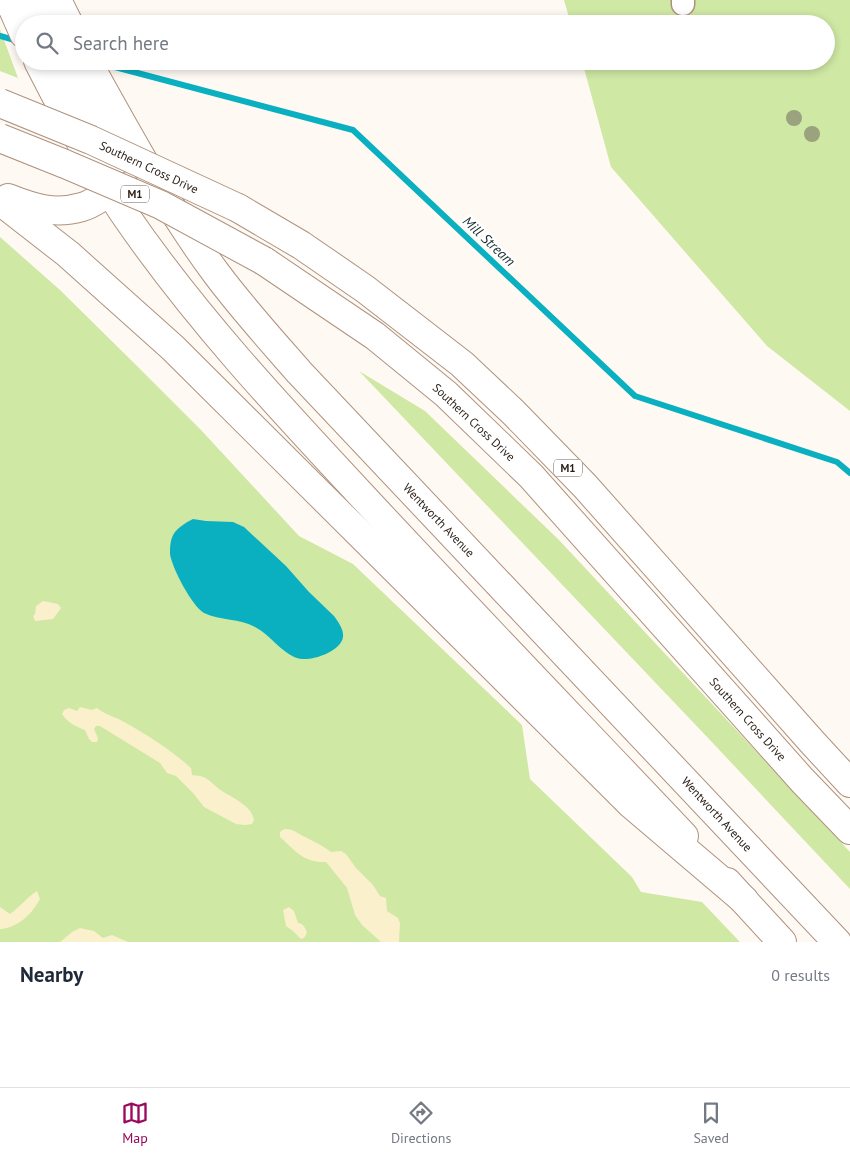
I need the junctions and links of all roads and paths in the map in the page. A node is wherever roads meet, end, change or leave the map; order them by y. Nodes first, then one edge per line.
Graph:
1 (9, 0) edge
2 (34, 0) edge
3 (57, 0) edge
4 (20, 15) edge
5 (32, 15) edge
6 (64, 15) edge
7 (43, 70) edge
8 (79, 70) edge
9 (80, 70) edge
10 (0, 103) edge
11 (0, 138) edge
12 (110, 192) junction
13 (0, 195) edge
14 (0, 201) edge
15 (850, 782) edge
16 (850, 830) edge
17 (744, 900) junction
18 (782, 942) edge
19 (837, 942) edge

1 - 4 main road
2 - 5 main road
3 - 6 main road
7 - 12 main road
8 - 12 main road
9 - 19 main road, Wentworth Avenue
10 - 15 main road, Southern Cross Drive / M1, bridge
11 - 16 main road, Southern Cross Drive / M1, bridge
12 - 13 main road
12 - 17 main road
14 - 17 main road
17 - 18 main road

